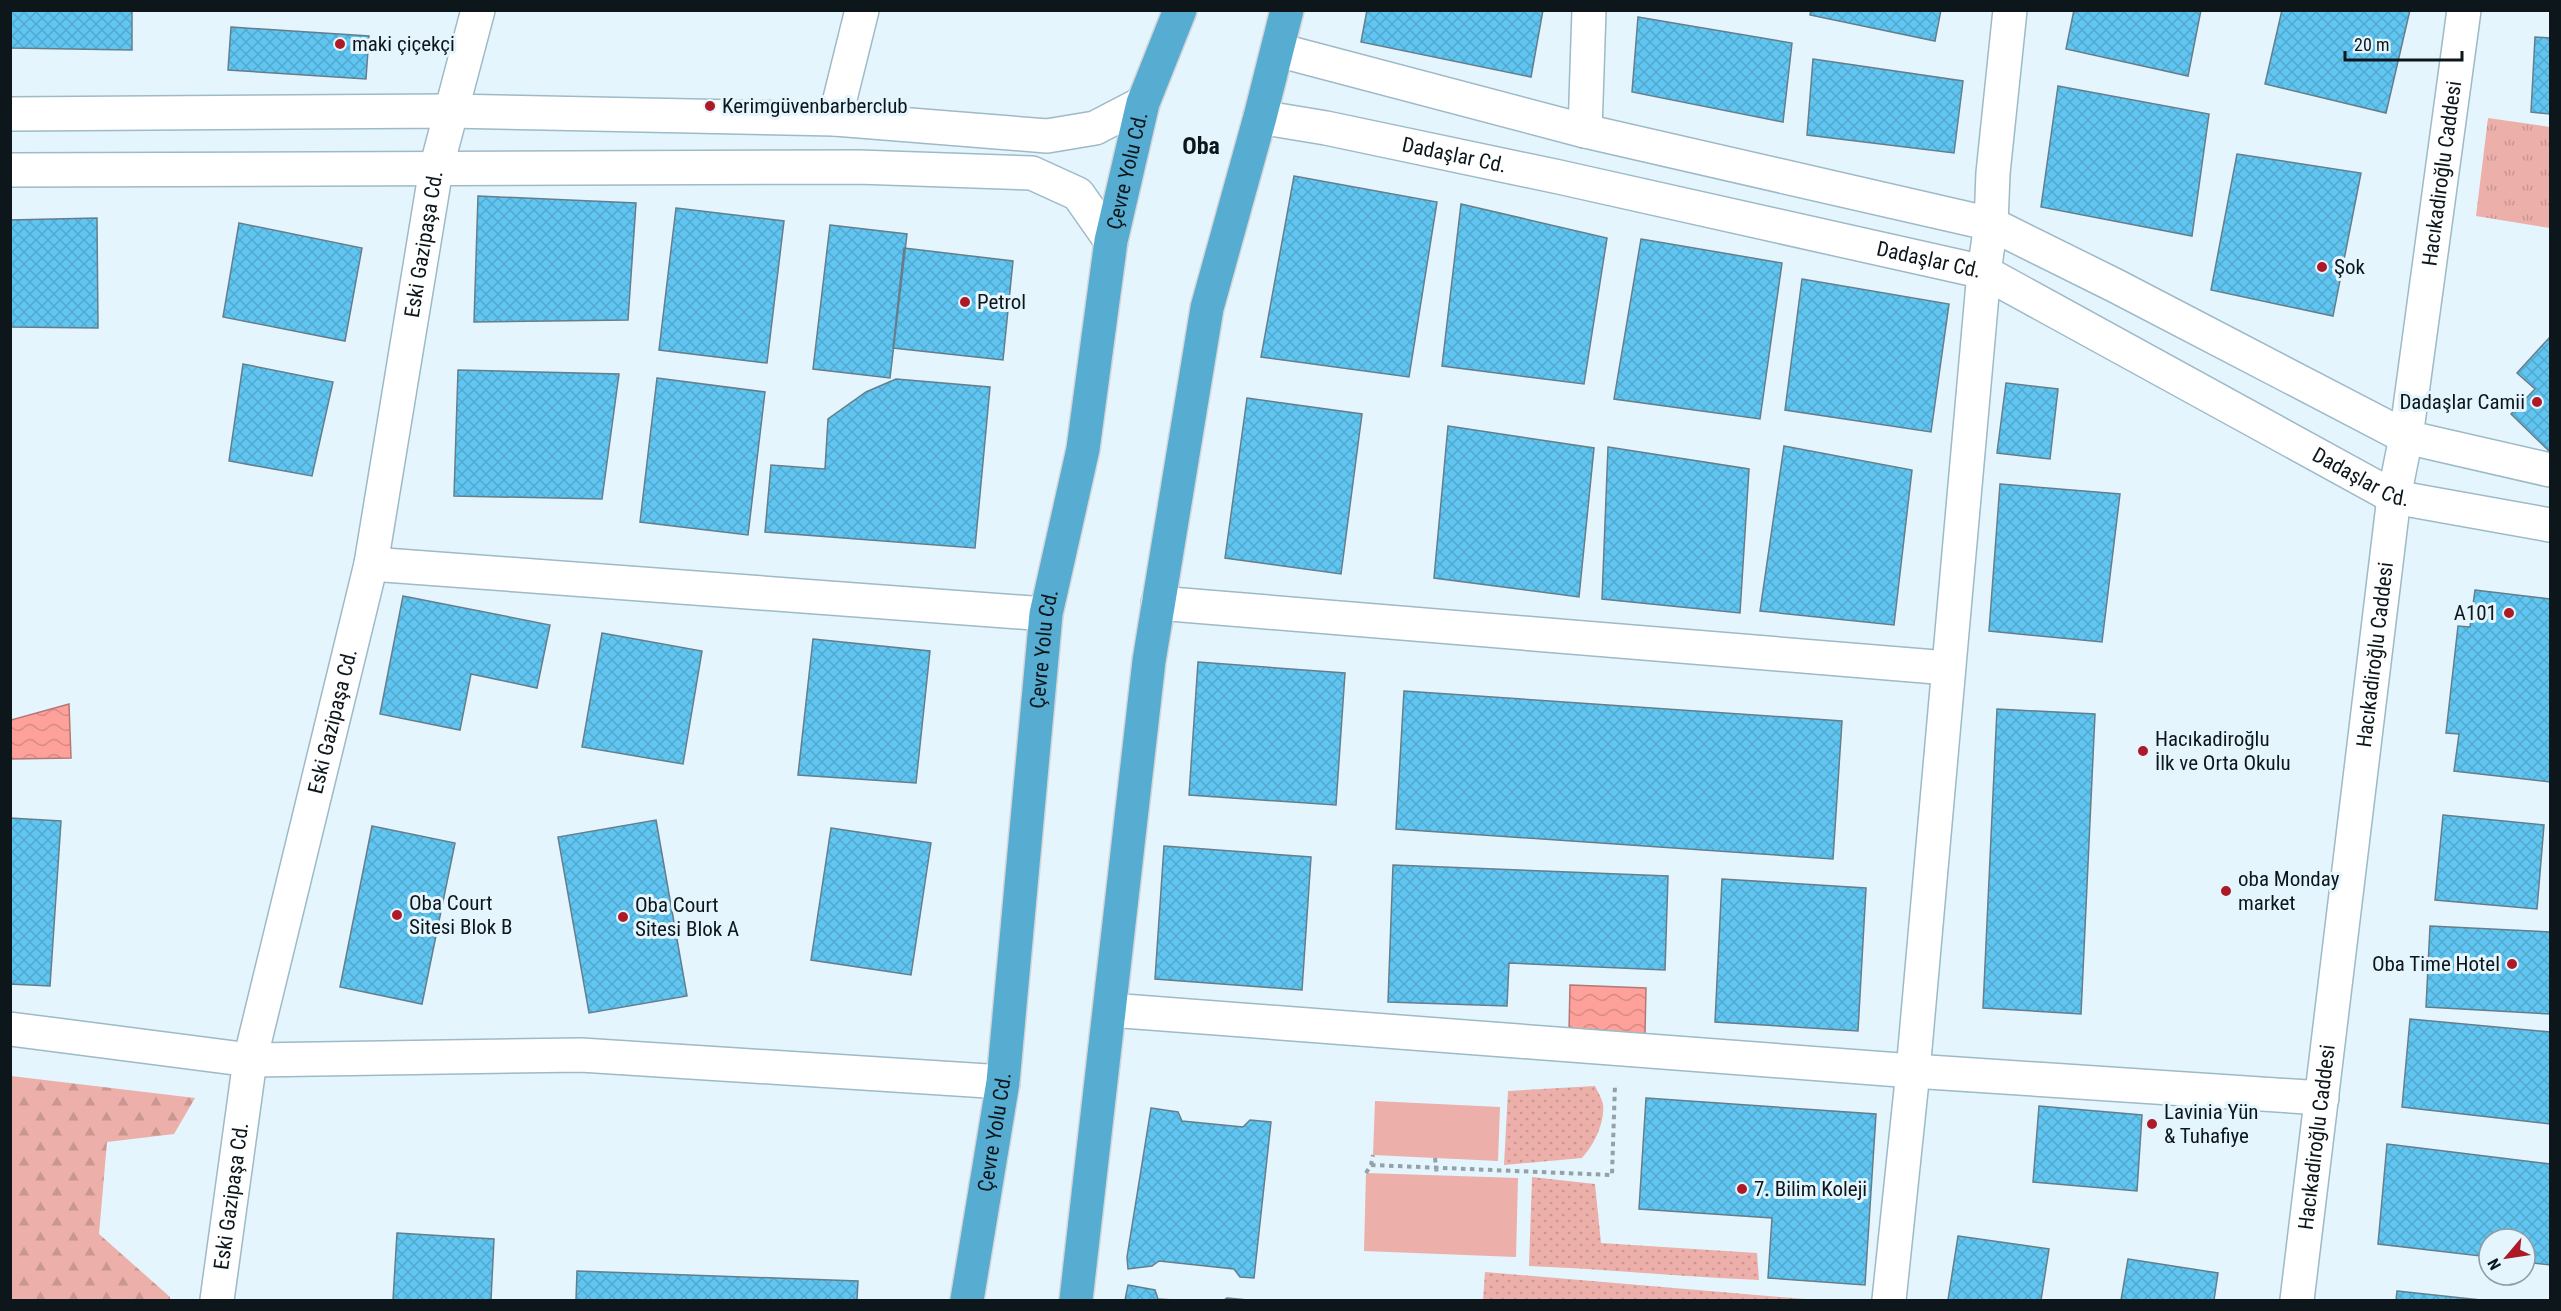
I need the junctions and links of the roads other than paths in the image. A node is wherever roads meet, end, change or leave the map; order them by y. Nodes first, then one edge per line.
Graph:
1 (478, 10) edge
2 (862, 10) edge
3 (1180, 10) edge
4 (1287, 10) edge
5 (1589, 10) edge
6 (2010, 10) edge
7 (2464, 10) edge
8 (1278, 50) junction
9 (1143, 103) junction
10 (10, 114) edge
11 (1260, 117) junction
12 (835, 119) junction
13 (1585, 131) junction
14 (442, 140) junction
15 (10, 171) edge
16 (1991, 224) junction
17 (1111, 241) junction
18 (1984, 272) junction
19 (2406, 437) junction
20 (2550, 470) edge
21 (2394, 497) junction
22 (2550, 525) edge
23 (371, 564) junction
24 (1158, 603) junction
25 (1046, 614) junction
26 (1948, 668) junction
27 (1110, 1010) junction
28 (10, 1029) edge
29 (249, 1060) junction
30 (1913, 1071) junction
31 (1003, 1082) junction
32 (2322, 1098) junction
33 (217, 1300) edge
34 (967, 1300) edge
35 (1076, 1300) edge
36 (1889, 1300) edge
37 (2297, 1300) edge

1 - 14 street, Eski Gazipaşa Cd.
2 - 12 street
3 - 9 highway, Çevre Yolu Cd.
4 - 8 highway
5 - 13 street
6 - 16 street
7 - 19 street, Hacıkadiroğlu Caddesi
8 - 11 highway
8 - 13 street
9 - 12 street
9 - 17 highway, Çevre Yolu Cd.
10 - 14 street
11 - 18 street, Dadaşlar Cd.
11 - 24 highway
12 - 14 street
13 - 16 street
14 - 15 street
14 - 17 street
14 - 23 street, Eski Gazipaşa Cd.
16 - 18 street
16 - 19 street
17 - 25 highway, Çevre Yolu Cd.
18 - 21 street, Dadaşlar Cd.
18 - 26 street
19 - 20 street
19 - 21 street, Hacıkadiroğlu Caddesi
21 - 22 street, Dadaşlar Cd.
21 - 32 street, Hacıkadiroğlu Caddesi
23 - 25 street
23 - 29 street, Eski Gazipaşa Cd.
24 - 26 street
24 - 27 highway
25 - 31 highway, Çevre Yolu Cd.
26 - 30 street
27 - 30 street
27 - 35 highway
28 - 29 street
29 - 31 street
29 - 33 street, Eski Gazipaşa Cd.
30 - 32 street
30 - 36 street
31 - 34 highway, Çevre Yolu Cd.
32 - 37 street, Hacıkadiroğlu Caddesi

